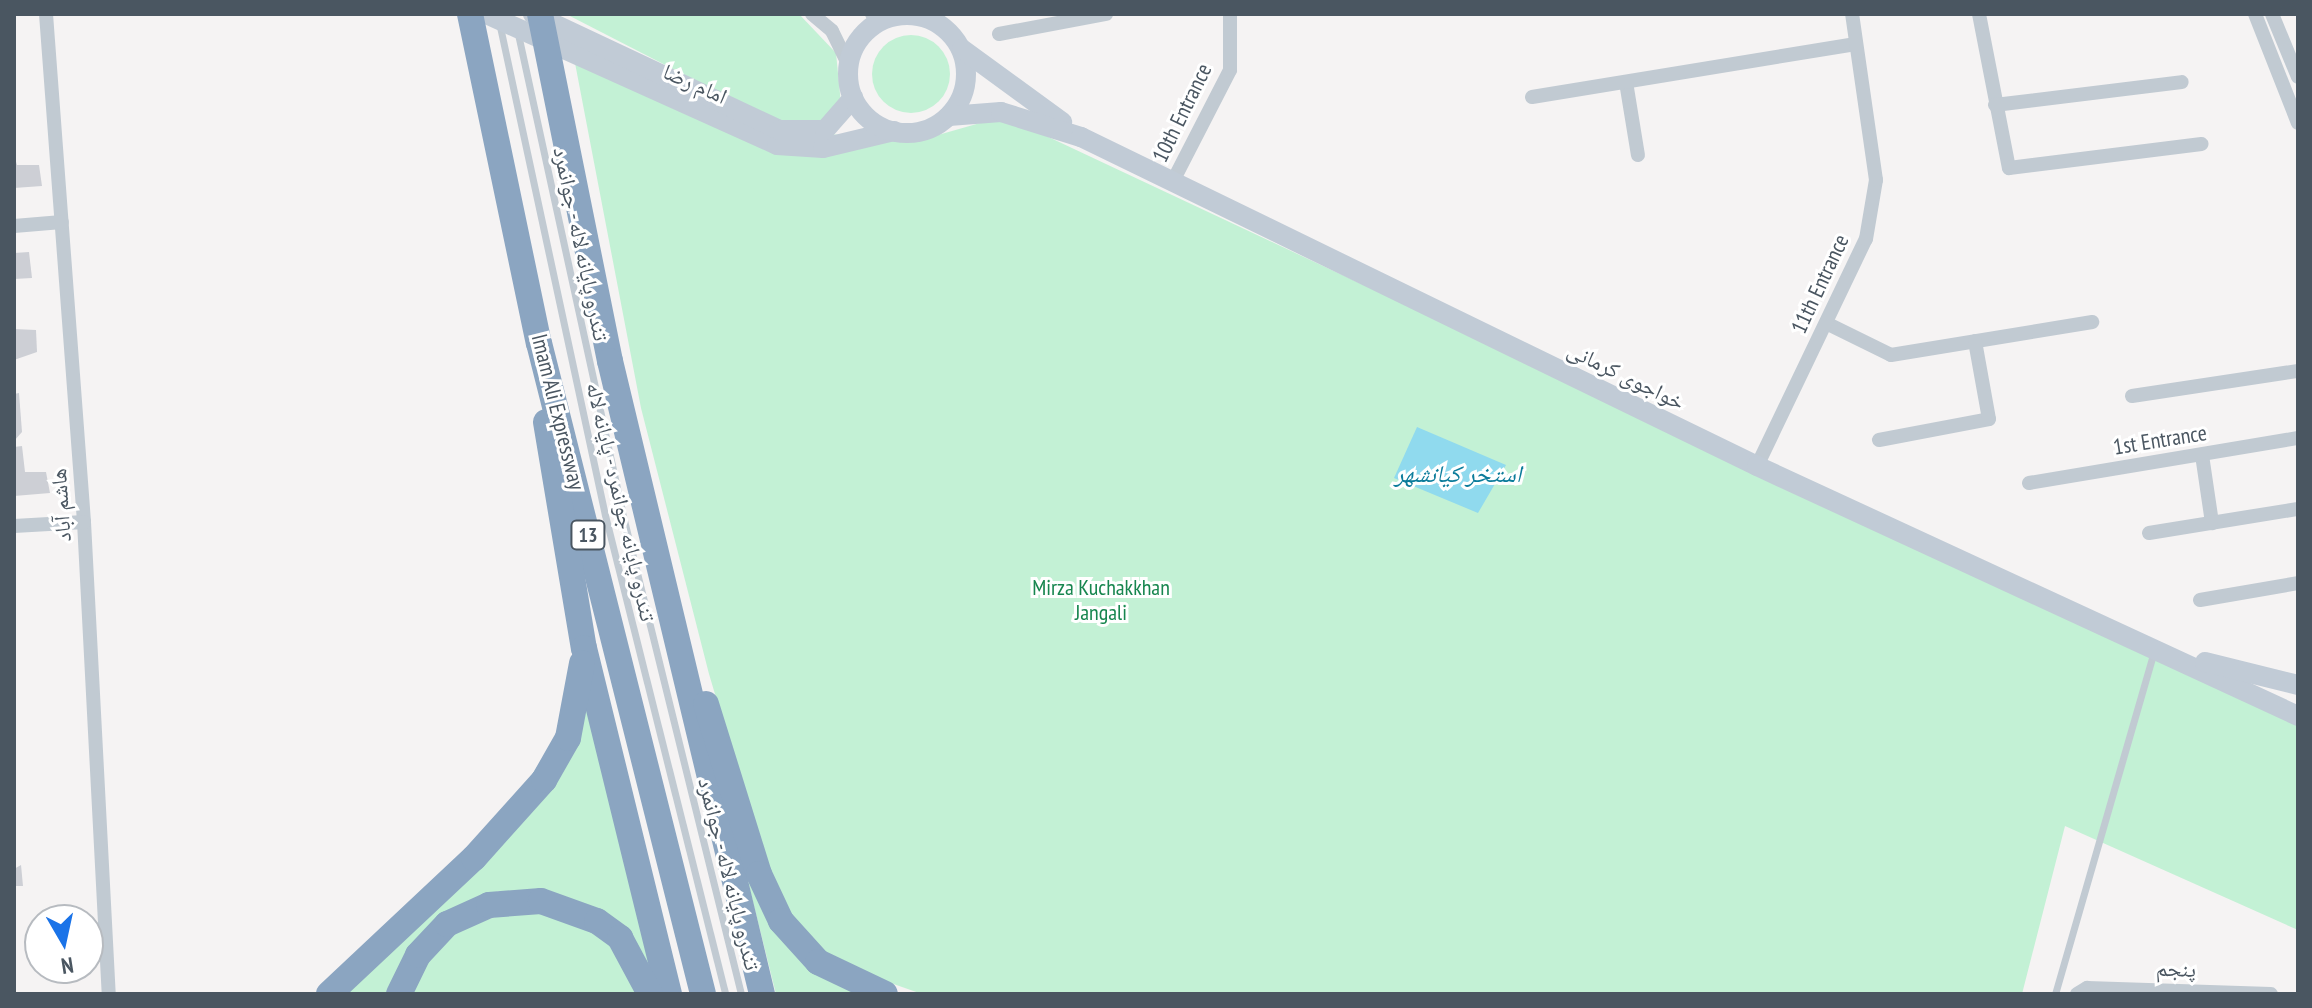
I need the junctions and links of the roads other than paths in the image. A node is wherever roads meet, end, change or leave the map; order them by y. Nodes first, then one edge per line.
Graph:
1 (46, 14) edge
2 (470, 14) edge
3 (486, 14) edge
4 (497, 14) edge
5 (514, 14) edge
6 (532, 14) edge
7 (540, 14) edge
8 (812, 14) edge
9 (1106, 14) edge
10 (1230, 14) edge
11 (1852, 14) edge
12 (1979, 14) edge
13 (2255, 14) edge
14 (2272, 14) edge
15 (880, 17) edge
16 (999, 34) dead end
17 (1856, 44) junction
18 (959, 45) junction
19 (849, 66) junction
20 (2298, 77) edge
21 (1626, 82) junction
22 (2182, 82) dead end
23 (1532, 97) dead end
24 (853, 98) junction
25 (1995, 105) junction
26 (949, 116) junction
27 (2298, 123) edge
28 (894, 131) junction
29 (1081, 137) junction
30 (2202, 144) dead end
31 (1638, 155) dead end
32 (1172, 183) junction
33 (62, 222) junction
34 (14, 226) edge
35 (2092, 322) dead end
36 (1826, 323) junction
37 (1975, 341) junction
38 (539, 343) junction
39 (2298, 371) edge
40 (2132, 396) dead end
41 (2298, 438) edge
42 (1879, 440) dead end
43 (2202, 455) junction
44 (1757, 466) junction
45 (2029, 483) dead end
46 (2298, 509) edge
47 (84, 522) junction
48 (2212, 523) junction
49 (14, 526) edge
50 (2149, 533) dead end
51 (2298, 583) edge
52 (2200, 600) dead end
53 (673, 628) junction
54 (2156, 646) junction
55 (584, 648) junction
56 (2298, 685) edge
57 (2298, 716) edge
58 (2078, 992) edge
59 (109, 994) edge
60 (329, 994) edge
61 (399, 994) edge
62 (650, 994) edge
63 (669, 994) edge
64 (703, 994) edge
65 (725, 994) edge
66 (741, 994) edge
67 (762, 994) edge
68 (885, 994) edge
69 (2055, 994) edge
70 (2271, 994) edge

1 - 33 street, هاشم آباد
2 - 38 highway, Imam Ali Expressway / 13
3 - 28 main road, امام رضا
4 - 65 lane, تندرو پایانه جوانمرد - پایانه لاله
5 - 66 lane, تندرو پایانه لاله - جوانمرد
6 - 24 main road, امام رضا
7 - 53 highway
8 - 19 street
9 - 16 street
10 - 32 street, 10th Entrance
11 - 17 street, 11th Entrance
12 - 25 street
13 - 27 street
14 - 20 street
15 - 18 main road
15 - 19 main road
17 - 21 street
17 - 36 street, 11th Entrance
18 - 26 main road
18 - 29 main road
19 - 24 main road
21 - 23 street
21 - 31 street
22 - 25 street
24 - 28 main road
25 - 30 street
26 - 28 main road
26 - 29 main road
29 - 32 main road, خواجوی کرمانی
32 - 44 main road, خواجوی کرمانی
33 - 34 street
33 - 47 street, هاشم آباد
35 - 37 street
36 - 37 street
36 - 44 street, 11th Entrance
37 - 42 street
38 - 55 highway
38 - 64 highway, Imam Ali Expressway / 13
39 - 40 street
41 - 43 street, 1st Entrance
43 - 45 street, 1st Entrance
43 - 48 street
44 - 54 main road, خواجوی کرمانی
46 - 48 street
47 - 49 street
47 - 59 street, هاشم آباد
48 - 50 street
51 - 52 street
53 - 67 highway
53 - 68 highway
54 - 56 main road
54 - 57 main road
54 - 69 lane
55 - 60 highway
55 - 63 highway
58 - 70 street, پنجم
61 - 62 highway

